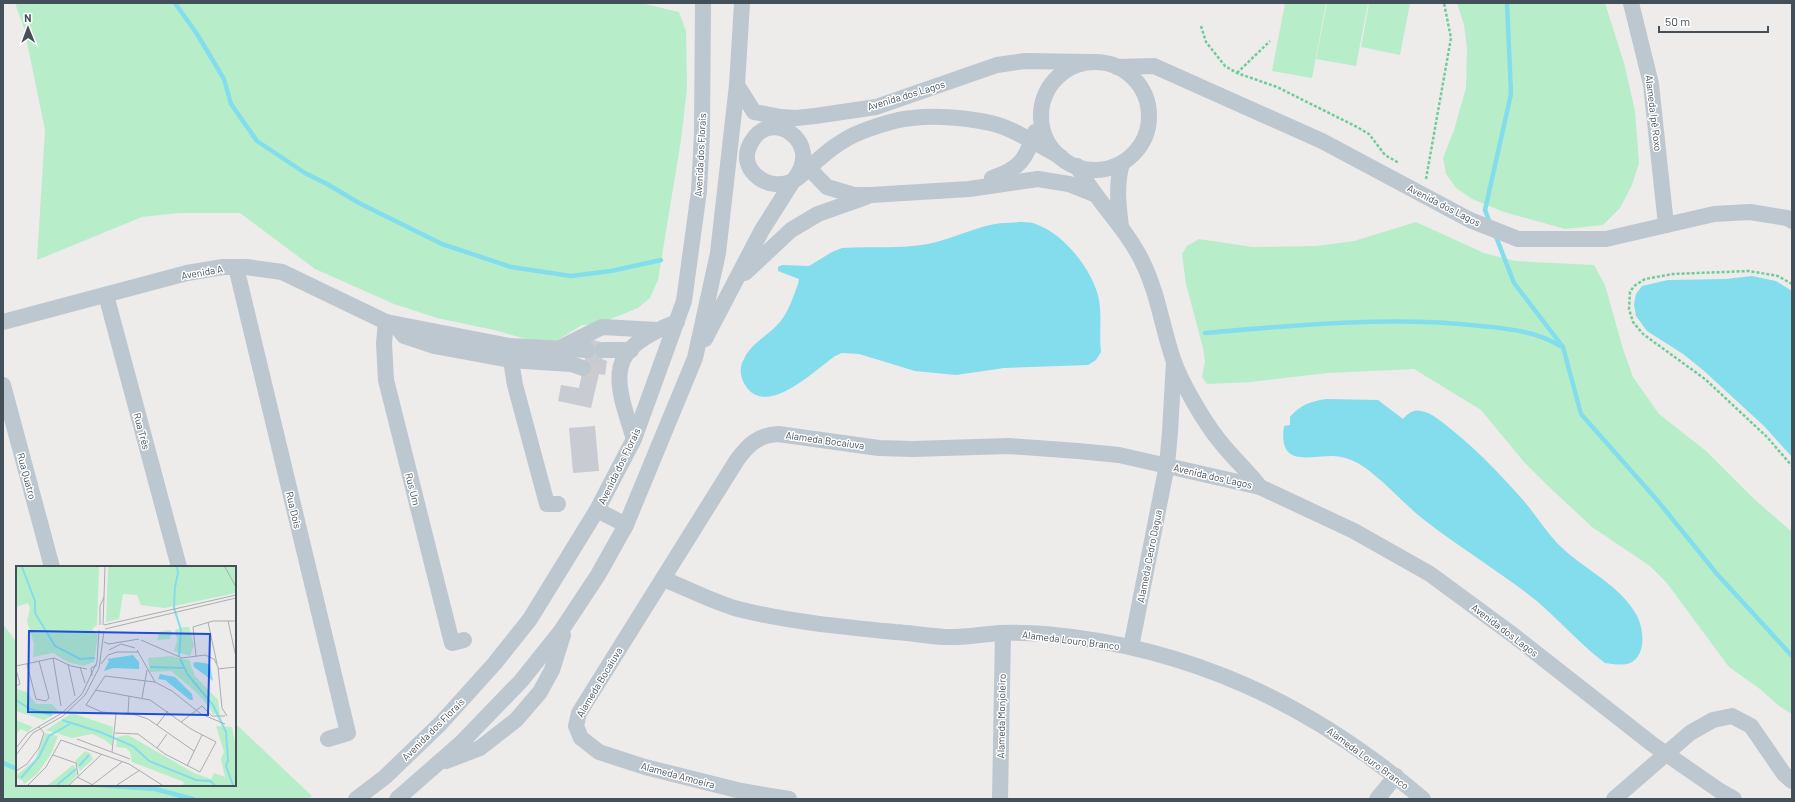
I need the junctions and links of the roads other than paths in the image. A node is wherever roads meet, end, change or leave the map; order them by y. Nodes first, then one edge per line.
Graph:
1 (702, 3) edge
2 (742, 3) edge
3 (1631, 3) edge
4 (1089, 62) junction
5 (1117, 66) junction
6 (737, 84) junction
7 (876, 106) junction
8 (754, 112) junction
9 (1041, 115) junction
10 (796, 118) junction
11 (878, 127) junction
12 (775, 128) junction
13 (1032, 142) junction
14 (1061, 157) junction
15 (1122, 163) junction
16 (806, 165) junction
17 (1077, 166) junction
18 (794, 180) junction
19 (821, 182) junction
20 (969, 189) junction
21 (1094, 194) junction
22 (871, 195) junction
23 (818, 214) junction
24 (1792, 221) edge
25 (1666, 225) junction
26 (1121, 226) junction
27 (236, 267) junction
28 (106, 295) junction
29 (718, 313) junction
30 (3, 322) edge
31 (677, 322) junction
32 (397, 323) junction
33 (657, 330) junction
34 (603, 350) dead end
35 (631, 350) junction
36 (510, 353) junction
37 (695, 358) junction
38 (1174, 360) junction
39 (3, 384) edge
40 (634, 439) junction
41 (1167, 465) junction
42 (1260, 487) junction
43 (558, 504) dead end
44 (597, 510) junction
45 (626, 524) junction
46 (52, 566) edge
47 (179, 566) edge
48 (663, 579) junction
49 (566, 622) junction
50 (1003, 633) junction
51 (464, 640) dead end
52 (1131, 647) junction
53 (578, 731) joint
54 (328, 739) dead end
55 (1667, 754) junction
56 (437, 764) junction
57 (1396, 776) junction
58 (1792, 781) edge
59 (356, 799) edge
60 (397, 799) edge
61 (788, 799) edge
62 (1000, 799) edge
63 (1377, 799) edge
64 (1423, 799) edge
65 (1614, 799) edge
66 (1734, 799) edge

1 - 31 street, Avenida dos Florais
2 - 6 street
3 - 25 street, Alameda Ipê Roxo
4 - 5 street, Avenida dos Lagos
4 - 7 street, Avenida dos Lagos
4 - 9 street, Avenida dos Lagos
5 - 15 street, Avenida dos Lagos
5 - 25 street, Avenida dos Lagos
6 - 8 street
6 - 37 street
7 - 10 street, Avenida dos Lagos
7 - 11 street
8 - 10 street, Avenida dos Lagos
8 - 12 street
9 - 13 street
9 - 14 street, Avenida dos Lagos
10 - 12 street
11 - 13 street
11 - 16 street
12 - 16 street
12 - 18 street
13 - 14 street
13 - 20 street
14 - 17 street, Avenida dos Lagos
15 - 17 street, Avenida dos Lagos
15 - 26 street, Avenida dos Lagos
16 - 18 street
16 - 19 street
17 - 21 street, Avenida dos Lagos
18 - 29 street
19 - 22 street
19 - 23 street
20 - 21 street
20 - 22 street
21 - 26 street, Avenida dos Lagos
22 - 23 street
23 - 29 street
24 - 25 street, Avenida dos Lagos
26 - 38 street, Avenida dos Lagos
27 - 28 street, Avenida A
27 - 32 street, Avenida A
27 - 54 street, Rua Dois
28 - 30 street, Avenida A
28 - 47 street, Rua Três
29 - 37 street
31 - 33 street
31 - 40 street, Avenida dos Florais
32 - 36 street
32 - 36 street, Avenida A
32 - 51 street, Rus Um
33 - 35 street
33 - 36 street
34 - 35 street
35 - 40 street
36 - 43 street
37 - 45 street
38 - 41 street, Alameda Cedro Dagua
38 - 42 street, Avenida dos Lagos
39 - 46 street, Rua Quatro
40 - 44 street, Avenida dos Florais
41 - 42 street, Avenida dos Lagos
41 - 48 street, Alameda Bocaiuva
41 - 52 street, Alameda Cedro Dagua
42 - 55 street, Avenida dos Lagos
44 - 45 street
44 - 59 street, Avenida dos Florais
45 - 49 street
48 - 50 street, Alameda Louro Branco
48 - 53 street, Alameda Bocaiuva
49 - 56 street
49 - 56 street
50 - 52 street, Alameda Louro Branco
50 - 62 street, Alameda Monjoleiro
52 - 57 street, Alameda Louro Branco
53 - 61 street, Alameda Amoeira
55 - 58 street
55 - 65 street
55 - 66 street, Avenida dos Lagos
56 - 60 street
57 - 63 street
57 - 64 street, Alameda Louro Branco

